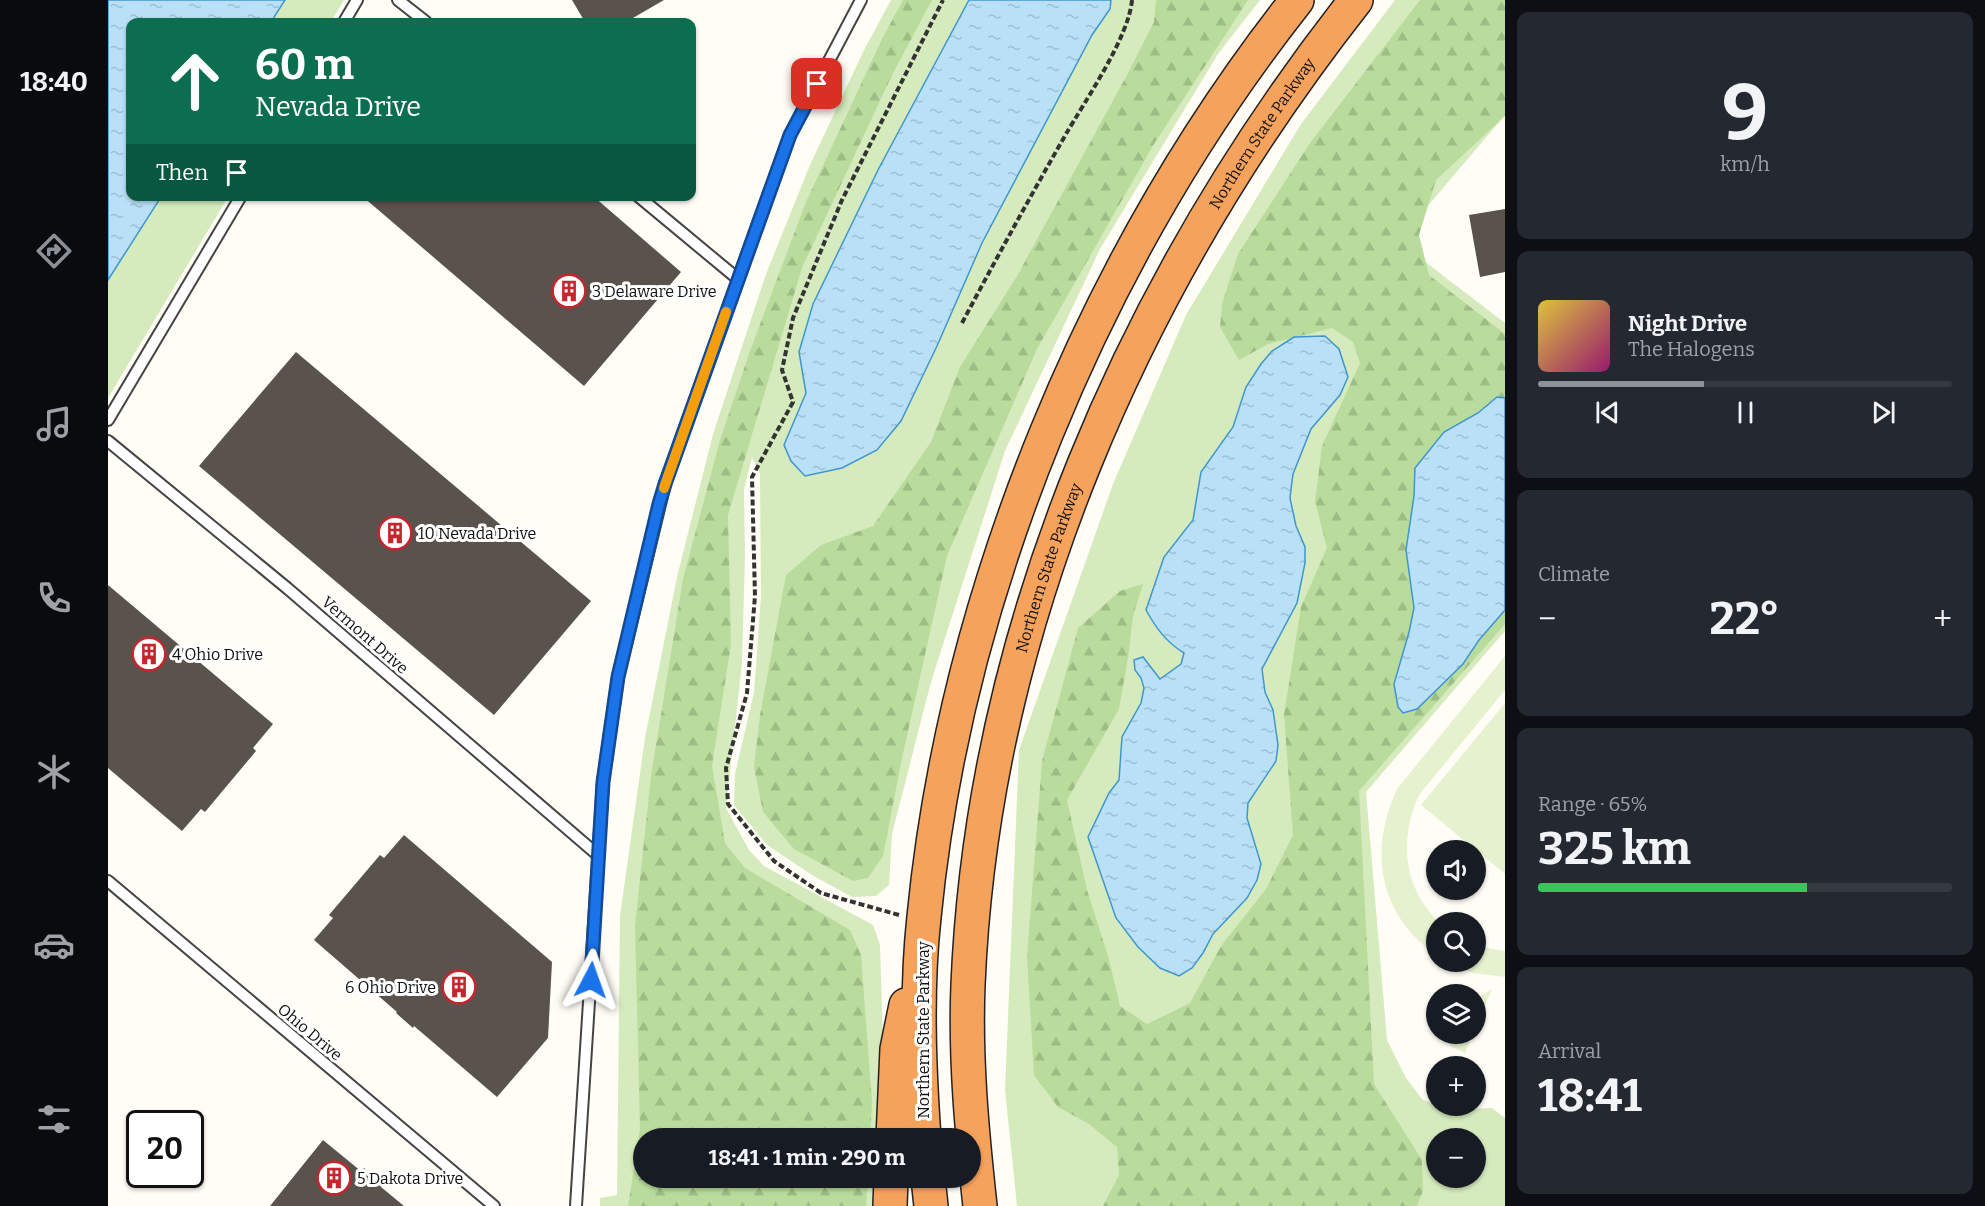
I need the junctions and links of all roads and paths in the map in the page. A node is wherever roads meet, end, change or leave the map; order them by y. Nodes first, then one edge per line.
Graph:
1 (357, 0) edge
2 (398, 0) edge
3 (861, 0) edge
4 (943, 0) edge
5 (1132, 0) edge
6 (1297, 0) edge
7 (1356, 0) edge
8 (346, 18) edge
9 (421, 18) edge
10 (239, 201) edge
11 (644, 201) edge
12 (738, 279) junction
13 (962, 323) dead end
14 (108, 420) edge
15 (108, 441) edge
16 (599, 856) junction
17 (108, 881) edge
18 (923, 921) junction
19 (893, 1128) edge
20 (923, 1128) edge
21 (891, 1188) edge
22 (929, 1188) edge
23 (494, 1206) edge
24 (576, 1206) edge
25 (890, 1206) edge
26 (932, 1206) edge
27 (980, 1206) edge

1 - 8 lane
2 - 9 lane
3 - 12 lane
4 - 18 path
5 - 13 path
6 - 18 highway, Northern State Parkway
7 - 27 highway, Northern State Parkway
10 - 14 lane
11 - 12 lane
12 - 16 lane
15 - 16 lane, Vermont Drive
16 - 24 lane
17 - 23 lane, Ohio Drive
18 - 19 highway
18 - 20 highway, Northern State Parkway
21 - 25 highway
22 - 26 highway

